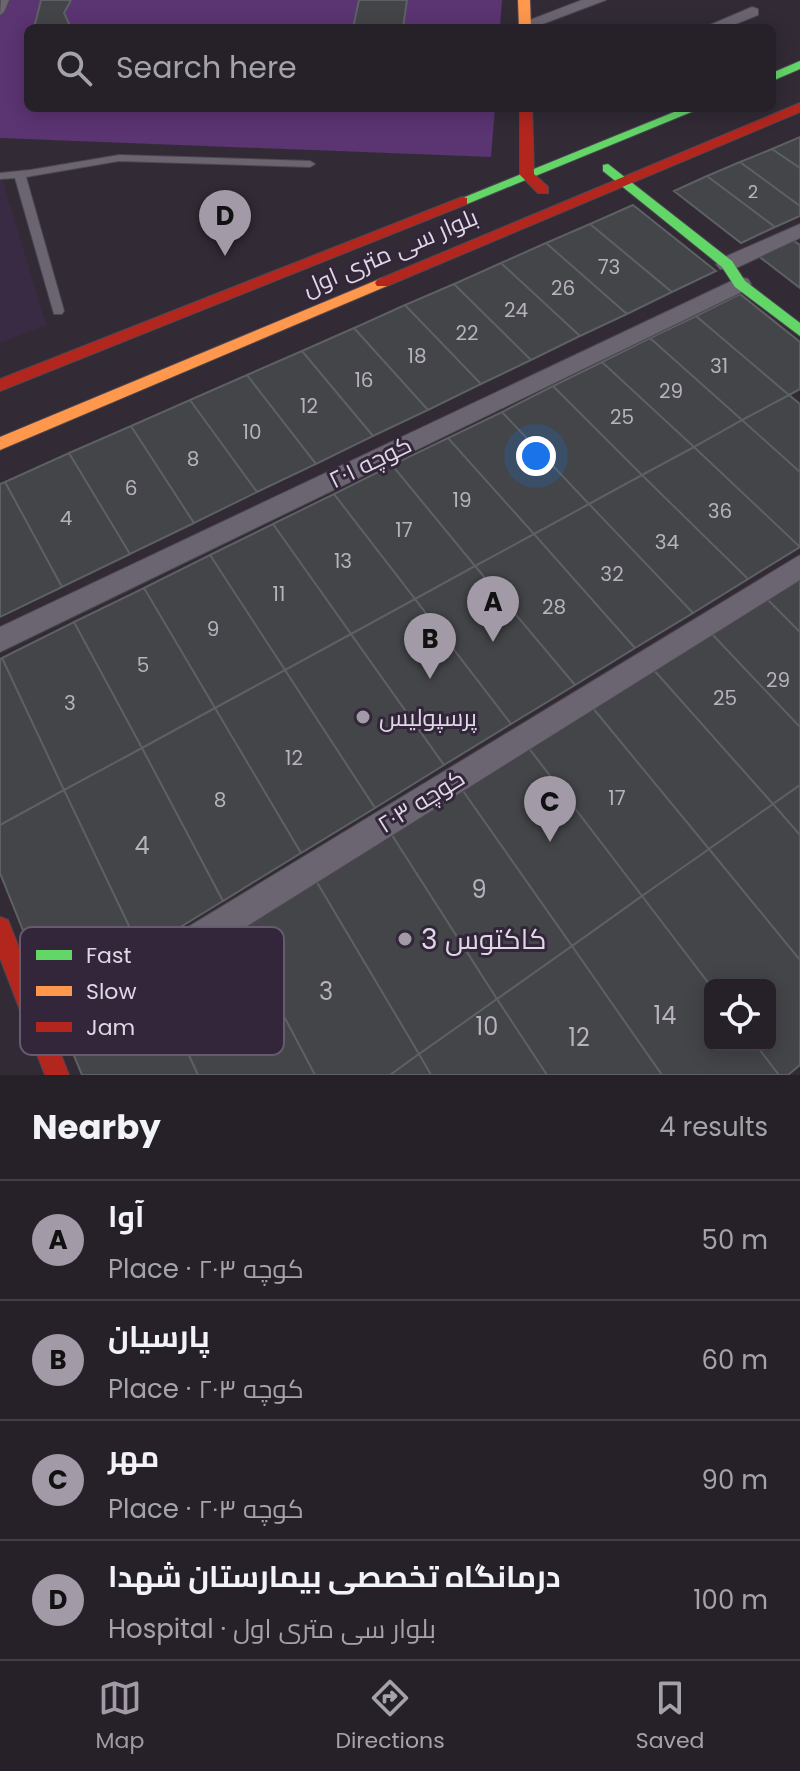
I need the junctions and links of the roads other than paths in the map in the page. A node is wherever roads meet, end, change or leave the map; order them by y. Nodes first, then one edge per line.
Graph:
1 (5, 0) edge
2 (524, 0) edge
3 (598, 0) edge
4 (0, 12) edge
5 (752, 12) dead end
6 (525, 24) edge
7 (533, 24) edge
8 (721, 24) edge
9 (800, 65) edge
10 (776, 75) edge
11 (800, 107) edge
12 (526, 112) edge
13 (685, 112) edge
14 (587, 152) junction
15 (310, 164) dead end
16 (527, 175) junction
17 (0, 176) edge
18 (20, 176) junction
19 (623, 180) junction
20 (562, 205) junction
21 (800, 230) edge
22 (734, 274) junction
23 (58, 311) dead end
24 (800, 331) edge
25 (0, 385) edge
26 (0, 444) edge
27 (800, 566) edge
28 (0, 640) edge
29 (217, 927) edge
30 (0, 928) edge
31 (20, 979) edge
32 (50, 1055) edge
33 (57, 1075) edge

1 - 4 lane
2 - 6 main road
3 - 7 street
5 - 8 street
9 - 10 main road
11 - 19 main road, بلوار سی متری اول
12 - 16 main road
13 - 14 main road, بلوار سی متری اول
14 - 16 main road, بلوار سی متری اول
14 - 19 main road
15 - 18 lane
16 - 20 main road
16 - 25 main road, بلوار سی متری اول
17 - 18 lane
18 - 23 lane
19 - 20 main road, بلوار سی متری اول
19 - 22 main road
20 - 26 main road, بلوار سی متری اول
21 - 22 street, کوچه ۲۰۱
22 - 24 main road
22 - 28 street, کوچه ۲۰۱
27 - 29 street, کوچه ۲۰۳
30 - 31 main road
32 - 33 main road

